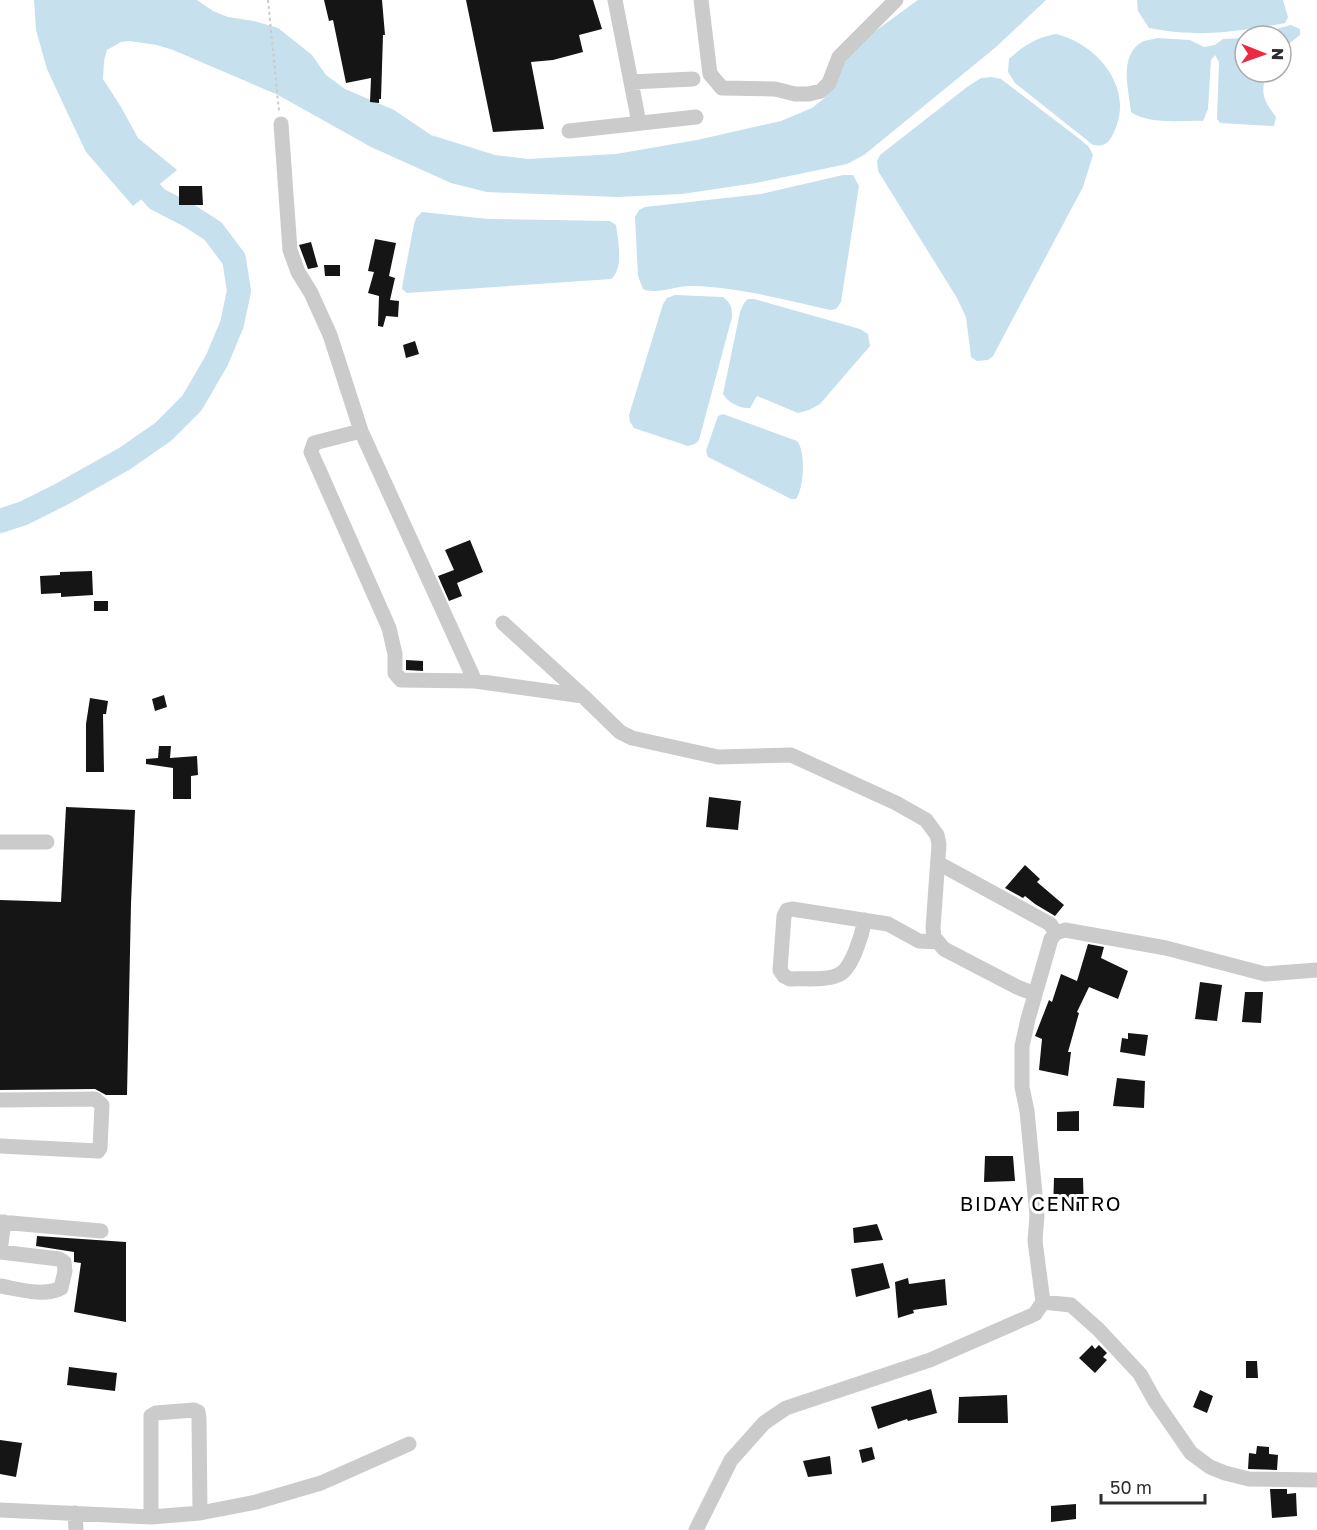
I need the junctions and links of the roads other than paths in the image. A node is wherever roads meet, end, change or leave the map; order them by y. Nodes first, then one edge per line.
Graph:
1 (615, 0) edge
2 (701, 0) edge
3 (896, 0) edge
4 (693, 79) dead end
5 (631, 82) junction
6 (696, 117) dead end
7 (639, 123) junction
8 (281, 124) road end
9 (569, 131) dead end
10 (361, 431) junction
11 (503, 623) dead end
12 (475, 681) junction
13 (583, 696) junction
14 (0, 842) edge
15 (47, 842) dead end
16 (938, 863) junction
17 (837, 916) junction
18 (865, 920) junction
19 (1056, 933) junction
20 (861, 941) junction
21 (938, 942) junction
22 (1317, 970) edge
23 (1035, 994) junction
24 (0, 1100) edge
25 (0, 1146) edge
26 (2, 1222) edge
27 (102, 1231) dead end
28 (0, 1252) edge
29 (0, 1286) edge
30 (1043, 1302) junction
31 (410, 1444) dead end
32 (1317, 1480) edge
33 (0, 1510) edge
34 (75, 1513) junction
35 (200, 1513) junction
36 (152, 1517) junction
37 (167, 1523) edge
38 (76, 1530) edge
39 (696, 1530) edge

1 - 5 street
2 - 3 street
4 - 5 street
5 - 7 street
6 - 7 street
7 - 9 street
8 - 10 street
10 - 12 street
10 - 12 street
11 - 13 street
12 - 13 street
13 - 16 street
14 - 15 street
16 - 19 street
16 - 21 street
17 - 18 street
17 - 20 street
17 - 20 street
18 - 20 street
18 - 21 street
19 - 22 street
19 - 23 street
21 - 23 street
23 - 30 street
24 - 25 street
26 - 27 street
26 - 28 street
28 - 29 street
30 - 32 street
30 - 39 street
31 - 35 street
33 - 34 street
34 - 36 street
34 - 38 street
35 - 36 street
35 - 37 street
36 - 37 street

